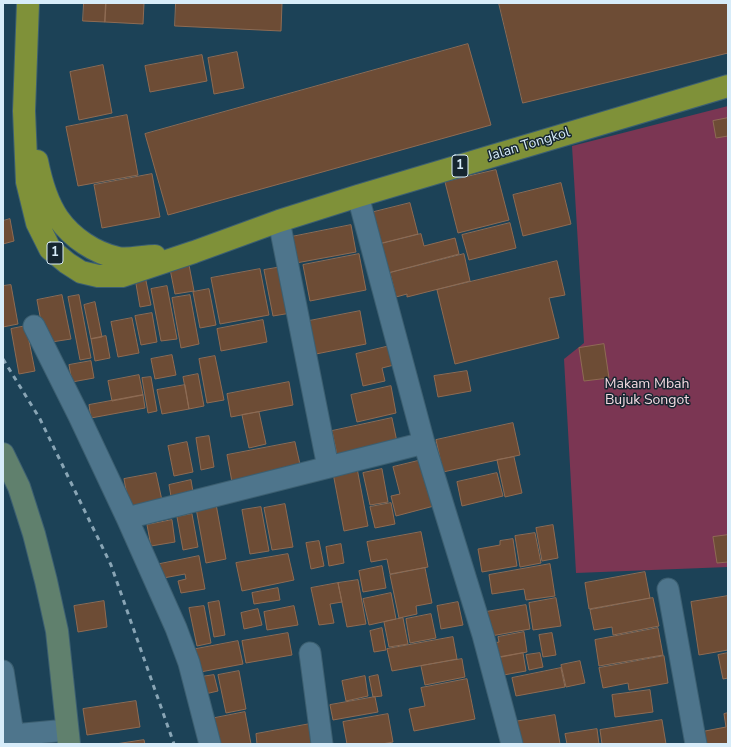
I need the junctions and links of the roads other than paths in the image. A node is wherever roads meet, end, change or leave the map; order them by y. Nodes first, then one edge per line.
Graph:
1 (28, 3) edge
2 (728, 86) edge
3 (358, 196) junction
4 (279, 221) junction
5 (34, 326) dead end
6 (424, 443) junction
7 (3, 454) edge
8 (328, 467) junction
9 (127, 518) junction
10 (668, 589) dead end
11 (310, 653) dead end
12 (3, 671) edge
13 (8, 735) edge
14 (68, 737) edge
15 (210, 744) edge
16 (322, 744) edge
17 (512, 744) edge
18 (696, 744) edge

1 - 4 highway, Jalan Tongkol / 1
2 - 3 highway, Jalan Tongkol / 1
3 - 4 highway, Jalan Tongkol / 1
3 - 6 street
4 - 8 street
5 - 9 street
6 - 8 street
6 - 17 street
7 - 14 main road
8 - 9 street
9 - 15 street
10 - 18 street
11 - 16 street
12 - 13 street
13 - 14 street

